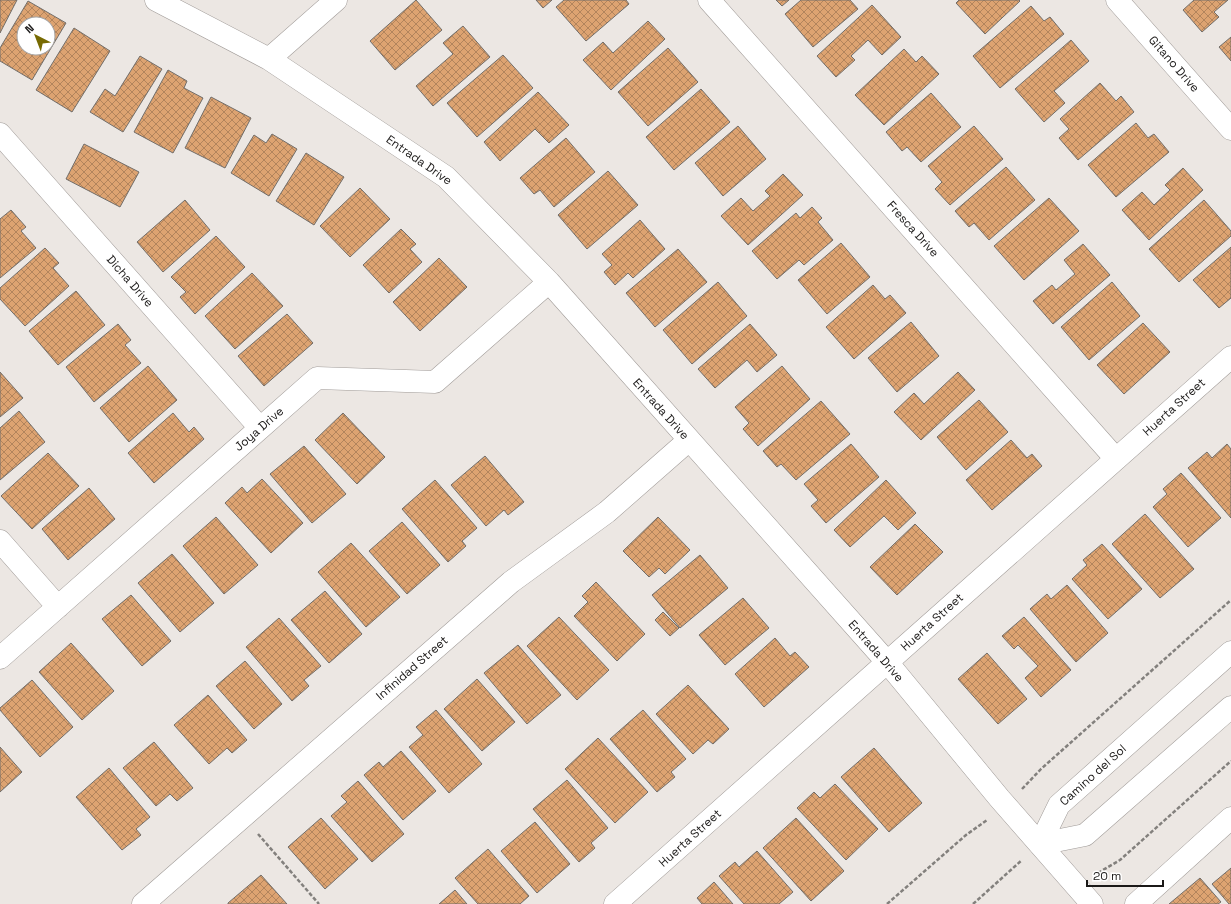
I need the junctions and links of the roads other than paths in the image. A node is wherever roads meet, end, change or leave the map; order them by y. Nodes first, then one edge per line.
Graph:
1 (156, 0) edge
2 (336, 0) edge
3 (710, 0) edge
4 (1117, 0) edge
5 (269, 59) junction
6 (1231, 129) edge
7 (0, 134) edge
8 (549, 282) junction
9 (1231, 357) edge
10 (260, 428) junction
11 (689, 440) junction
12 (1116, 459) junction
13 (0, 541) edge
14 (58, 606) junction
15 (1231, 652) edge
16 (0, 658) edge
17 (887, 662) junction
18 (1231, 707) edge
19 (1231, 818) edge
20 (1040, 844) junction
21 (1086, 897) edge
22 (142, 904) edge
23 (615, 904) edge
24 (1136, 904) edge

1 - 5 street, Entrada Drive
2 - 5 street
3 - 12 street, Fresca Drive
4 - 6 street, Gitano Drive
5 - 8 street, Entrada Drive
7 - 10 street, Dicha Drive
8 - 10 street, Joya Drive
8 - 11 street, Entrada Drive
9 - 12 street, Huerta Street
10 - 14 street, Joya Drive
11 - 17 street, Entrada Drive
11 - 22 street, Infinidad Street
12 - 17 street, Huerta Street
13 - 14 street
14 - 16 street, Joya Drive
15 - 20 street, Camino del Sol
17 - 20 street, Entrada Drive
17 - 23 street, Huerta Street
18 - 20 street
19 - 24 street
20 - 21 street, Entrada Drive

